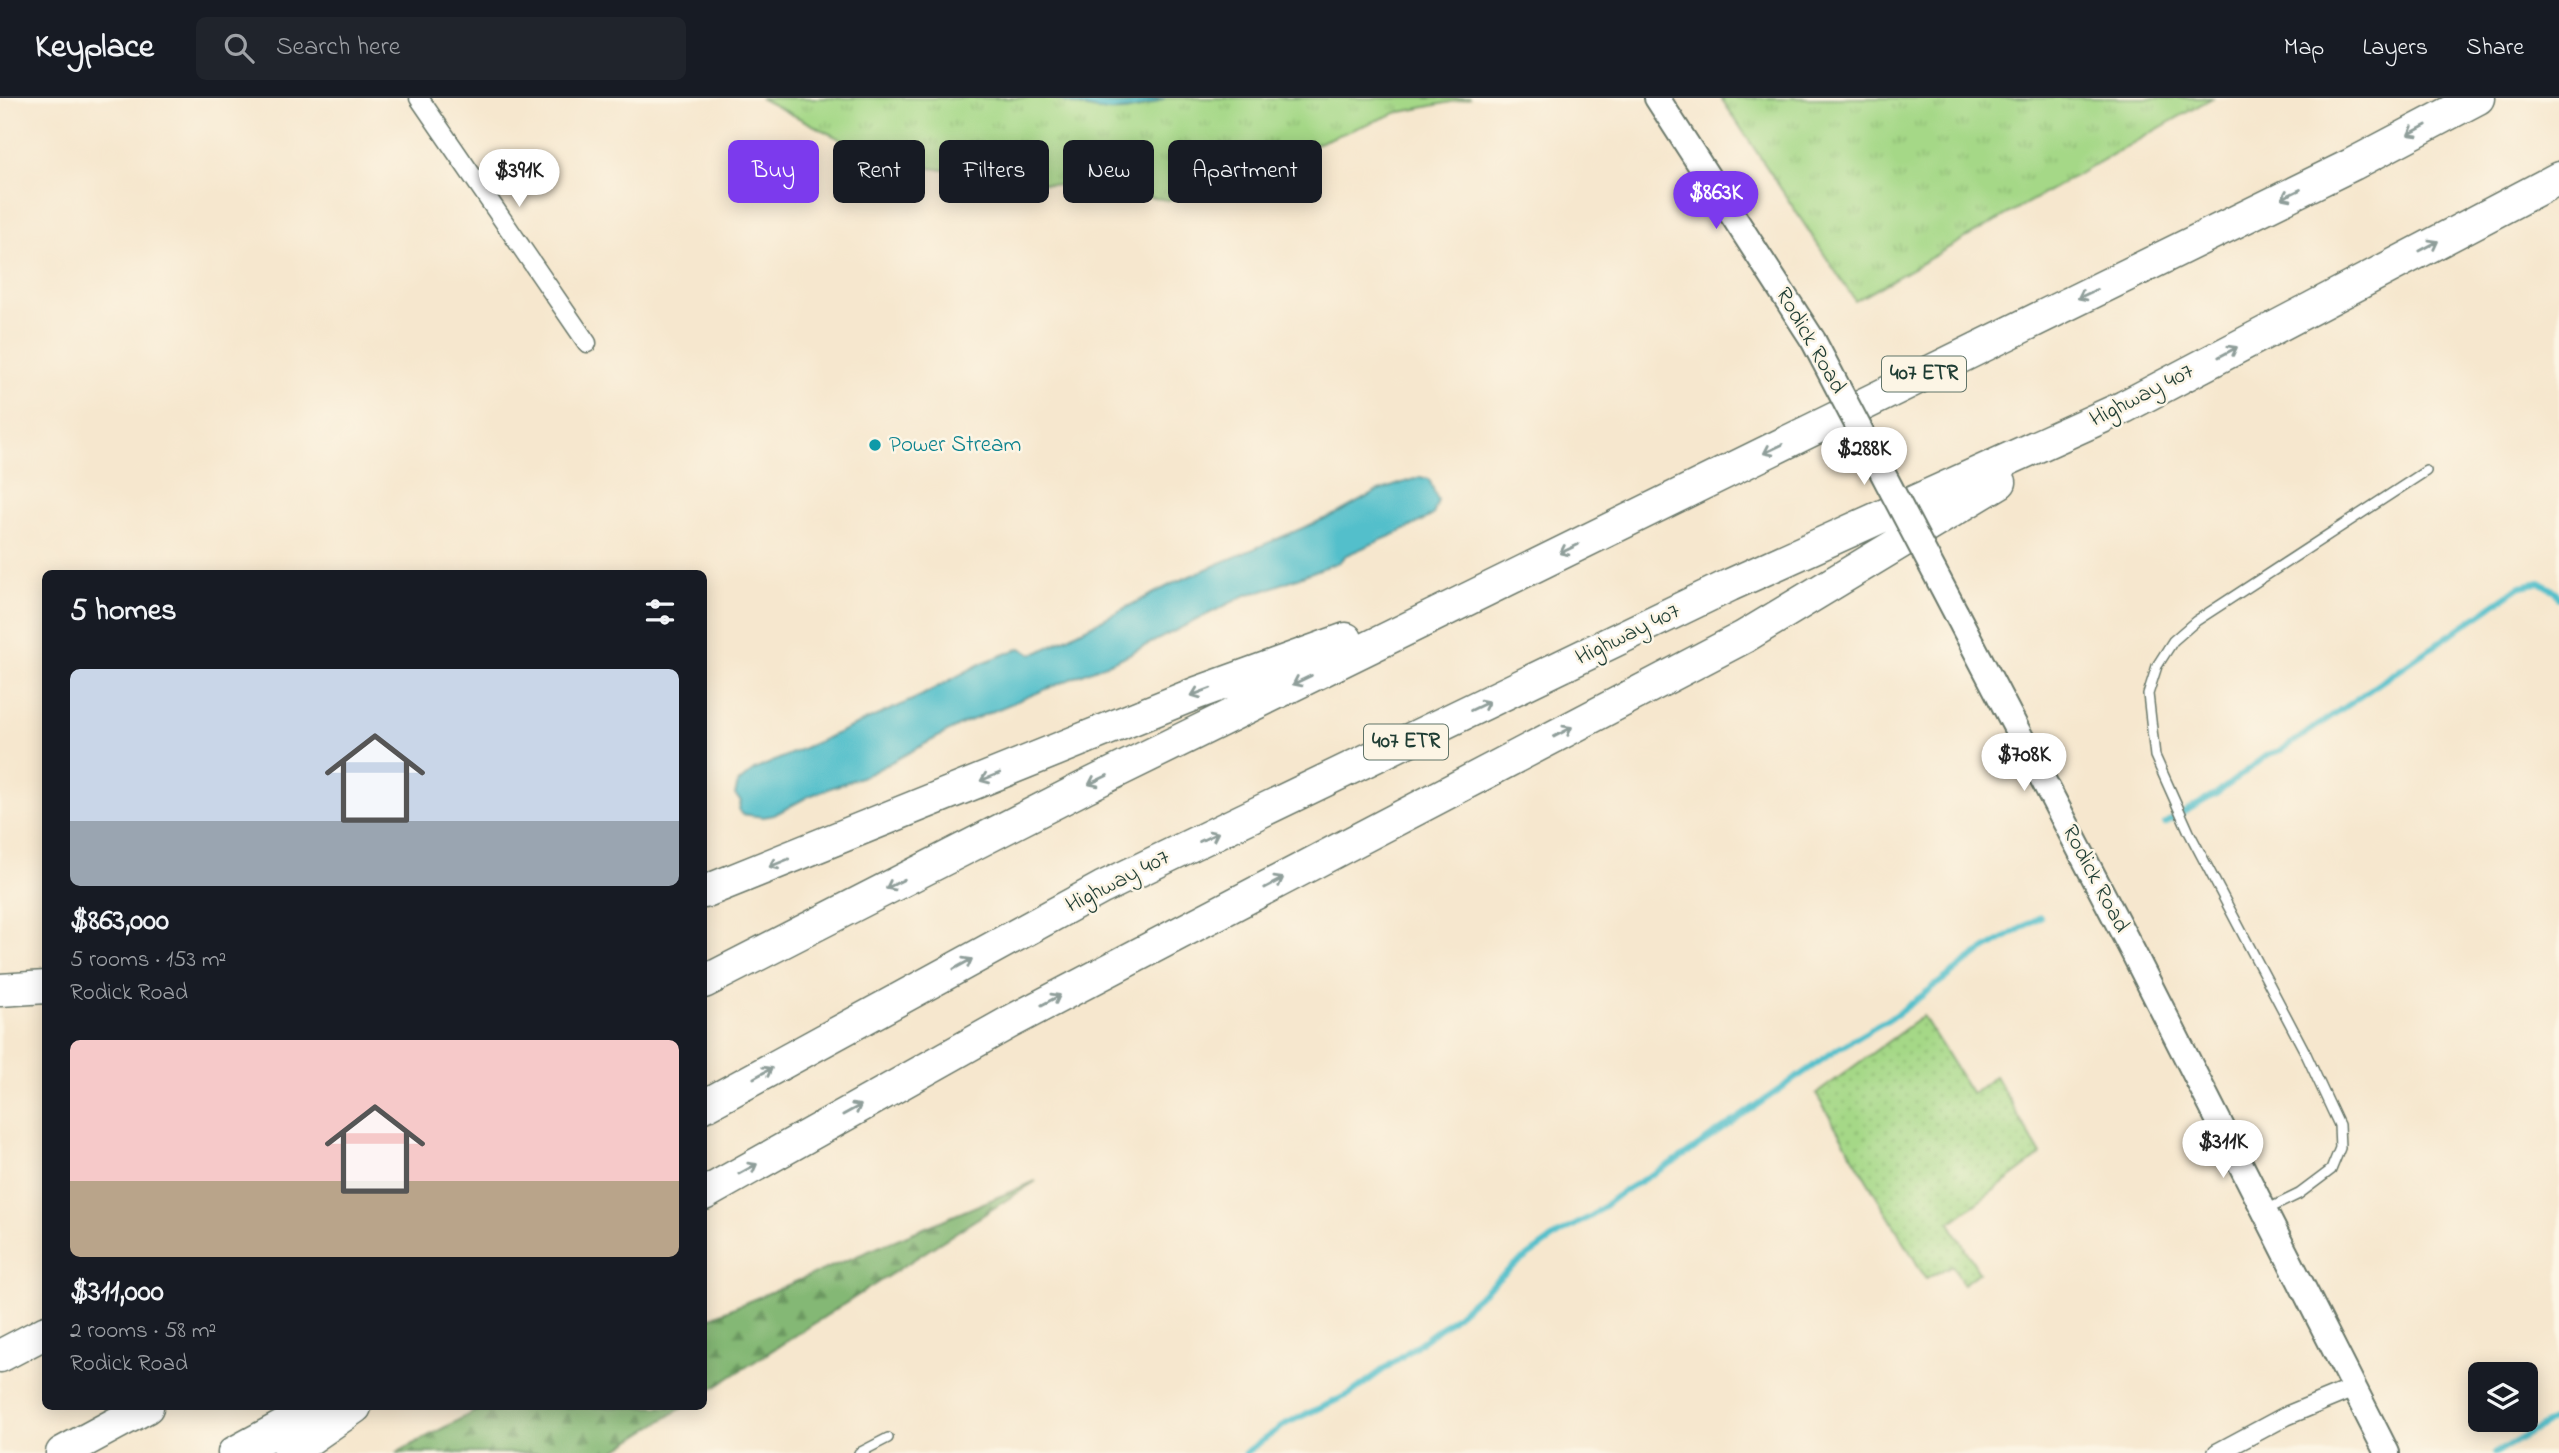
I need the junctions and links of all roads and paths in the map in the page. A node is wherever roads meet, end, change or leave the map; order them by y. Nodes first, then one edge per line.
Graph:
1 (419, 98) edge
2 (1657, 98) edge
3 (2477, 98) edge
4 (2559, 178) edge
5 (587, 343) dead end
6 (2124, 407) junction
7 (2426, 471) dead end
8 (1495, 585) junction
9 (707, 891) edge
10 (707, 980) edge
11 (42, 987) edge
12 (0, 990) edge
13 (707, 1104) edge
14 (707, 1192) edge
15 (2264, 1211) junction
16 (42, 1334) edge
17 (0, 1356) edge
18 (2354, 1388) junction
19 (141, 1410) edge
20 (313, 1410) edge
21 (351, 1410) edge
22 (888, 1438) dead end
23 (62, 1453) edge
24 (234, 1453) edge
25 (289, 1453) edge
26 (859, 1453) edge
27 (2217, 1453) edge
28 (2387, 1453) edge

1 - 5 street
2 - 15 main road, Rodick Road, bridge
3 -> 8 highway, 407 ETR
6 -> 4 highway, Highway 407 / 407 ETR
13 -> 6 highway, Highway 407 / 407 ETR
14 -> 6 highway
7 - 15 lane
8 -> 9 highway
8 -> 10 highway, 407 ETR
11 - 12 highway
15 - 18 main road, Rodick Road
16 - 17 highway
18 - 27 street
18 - 28 main road, Rodick Road
19 - 23 highway
20 - 24 highway
21 - 25 highway
22 - 26 lane

